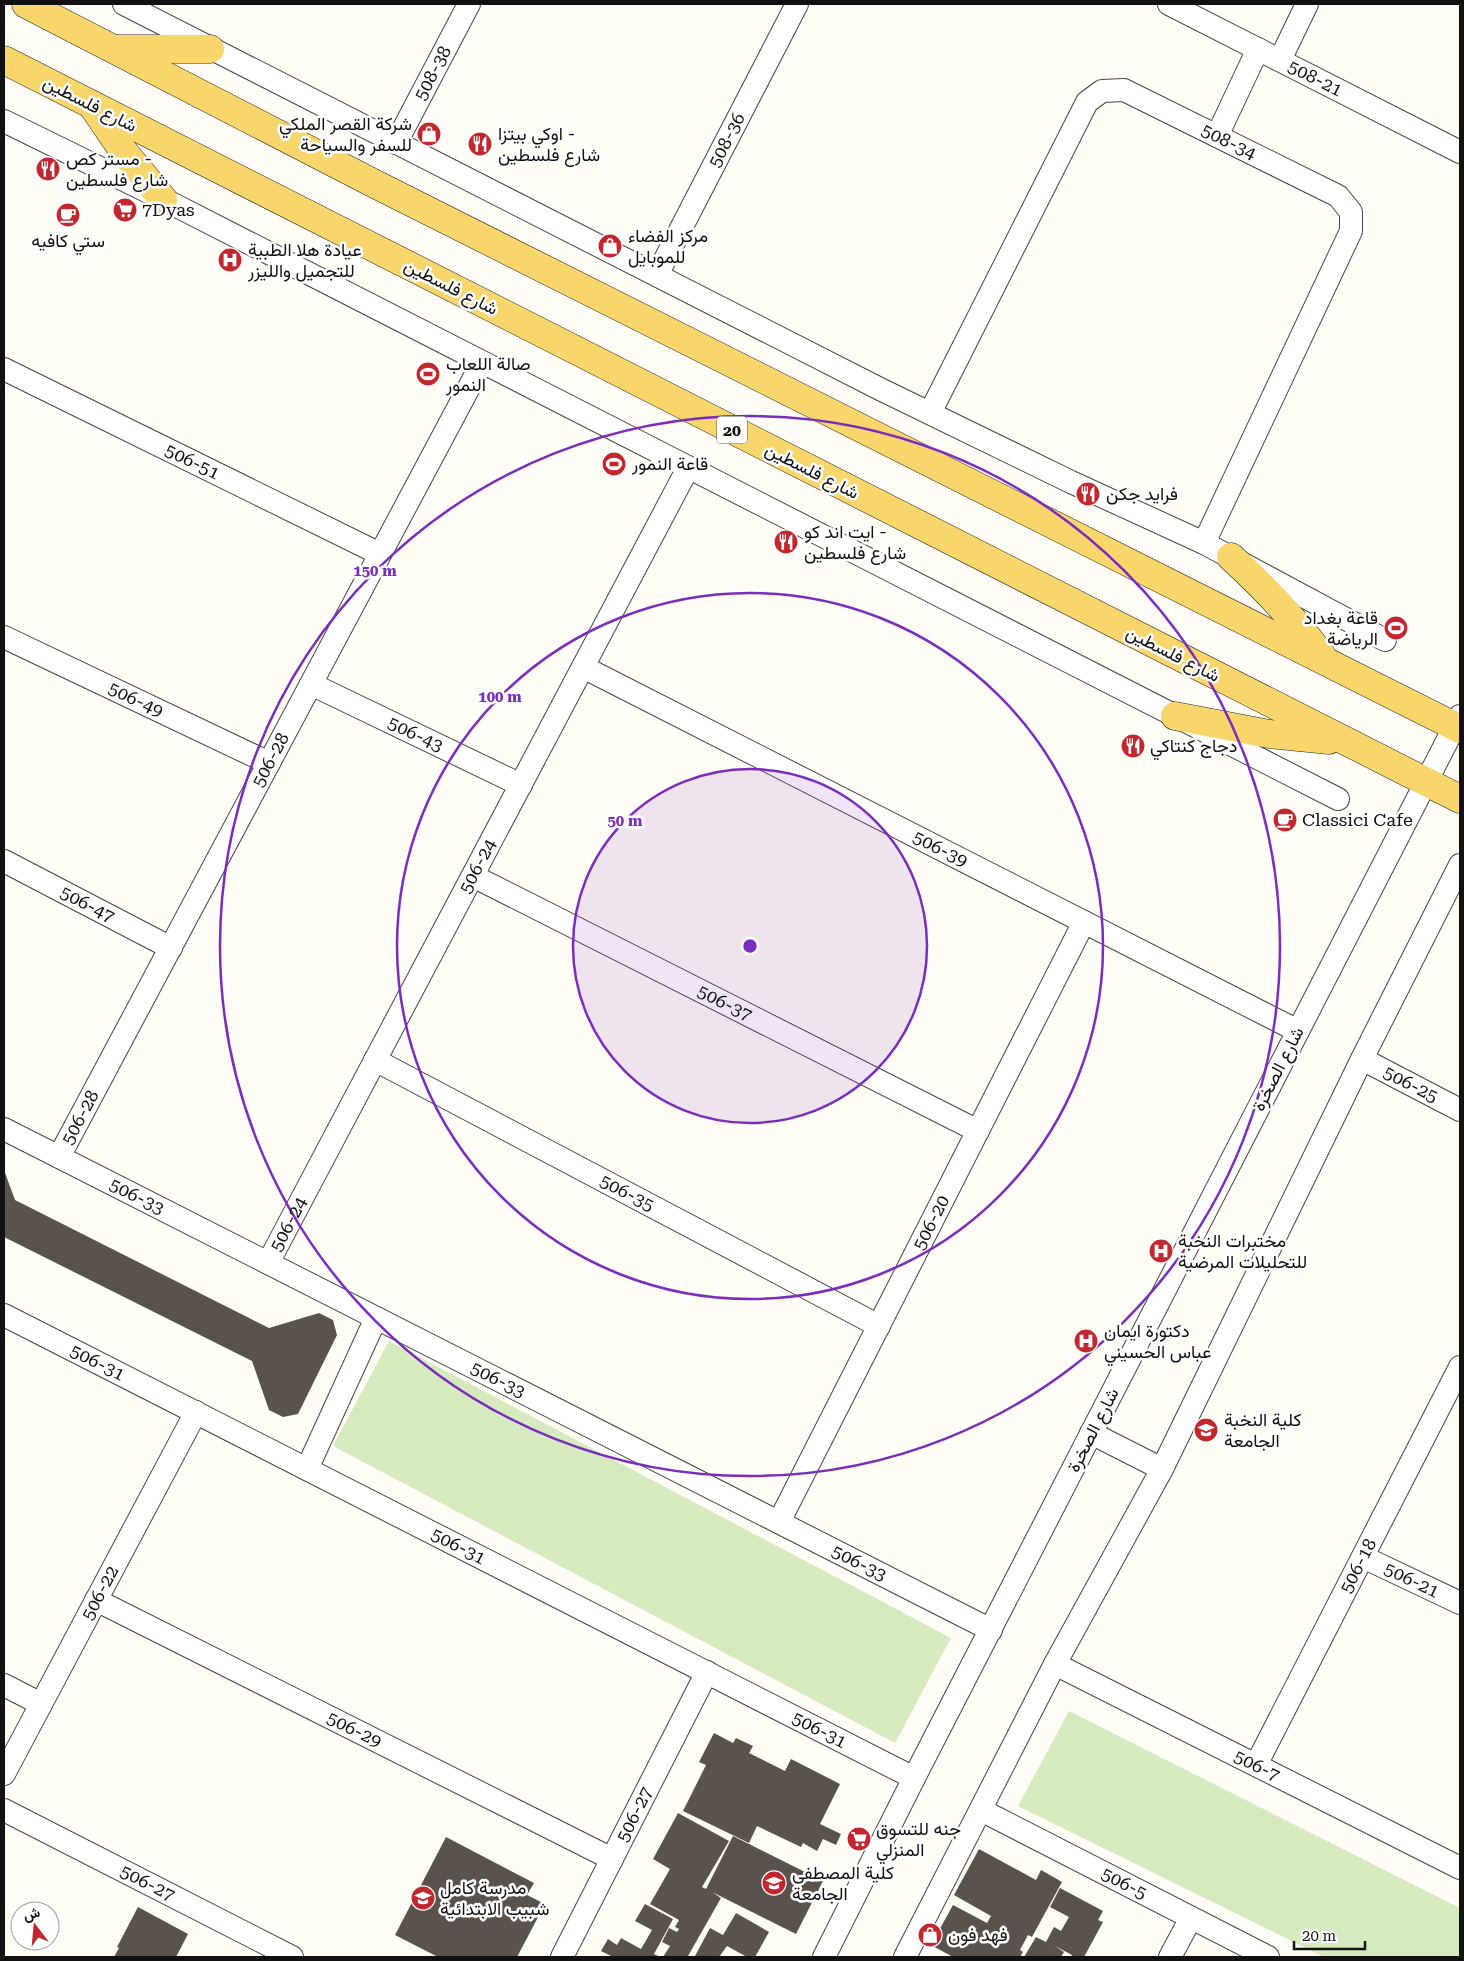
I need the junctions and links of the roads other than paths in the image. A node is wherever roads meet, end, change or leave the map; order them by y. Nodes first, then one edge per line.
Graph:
1 (26, 4) edge
2 (124, 4) edge
3 (469, 4) edge
4 (797, 4) edge
5 (1169, 4) edge
6 (1307, 4) edge
7 (113, 49) junction
8 (210, 49) junction
9 (1258, 49) junction
10 (4, 60) edge
11 (1280, 60) junction
12 (91, 105) junction
13 (4, 120) edge
14 (1217, 136) junction
15 (396, 143) junction
16 (1460, 152) edge
17 (163, 199) junction
18 (657, 275) junction
19 (482, 363) junction
20 (4, 369) edge
21 (930, 413) junction
22 (688, 468) junction
23 (1204, 543) junction
24 (380, 554) junction
25 (1231, 557) junction
26 (4, 638) edge
27 (1385, 640) dead end
28 (1326, 661) junction
29 (583, 666) junction
30 (311, 684) junction
31 (1174, 716) junction
32 (1458, 724) edge
33 (1345, 741) junction
34 (269, 763) junction
35 (1427, 782) junction
36 (521, 785) junction
37 (1338, 799) dead end
38 (1460, 799) edge
39 (4, 861) edge
40 (1460, 865) edge
41 (473, 876) junction
42 (1084, 922) junction
43 (170, 948) junction
44 (1298, 1031) junction
45 (1362, 1059) junction
46 (375, 1060) junction
47 (1460, 1110) edge
48 (4, 1129) edge
49 (978, 1131) junction
50 (59, 1157) junction
51 (268, 1263) junction
52 (4, 1315) edge
53 (376, 1318) junction
54 (879, 1326) junction
55 (1460, 1368) edge
56 (196, 1412) junction
57 (1091, 1433) junction
58 (307, 1469) junction
59 (1162, 1470) junction
60 (779, 1522) junction
61 (1363, 1557) junction
62 (96, 1600) junction
63 (1460, 1603) edge
64 (991, 1630) junction
65 (1055, 1664) junction
66 (707, 1672) junction
67 (4, 1685) edge
68 (41, 1704) junction
69 (1256, 1765) junction
70 (4, 1774) edge
71 (914, 1778) junction
72 (4, 1810) edge
73 (981, 1810) junction
74 (612, 1859) junction
75 (1460, 1868) edge
76 (1191, 1918) junction
77 (292, 1957) edge
78 (562, 1957) edge
79 (824, 1957) edge
80 (905, 1957) edge
81 (1170, 1957) edge
82 (1268, 1957) edge

1 - 7 main road
2 - 8 street
3 - 15 street, 508-38
4 - 18 street, 508-36
5 - 9 street, 508-21
6 - 11 street
7 - 8 main road
7 - 28 main road
8 - 15 street
9 - 11 street, 508-21
9 - 14 street
10 - 12 main road, شارع فلسطين / 20
11 - 16 street, 508-21
12 - 17 main road
12 - 33 main road, شارع فلسطين / 20
13 - 17 street
14 - 21 street, 508-34
14 - 23 street, 508-34
15 - 18 street
17 - 19 street
18 - 21 street
19 - 22 street
19 - 24 street, 506-28
20 - 24 street, 506-51
21 - 23 street
22 - 29 street, 506-24
22 - 31 street
23 - 25 street
24 - 30 street, 506-28
25 - 27 street
25 - 28 main road
26 - 34 street, 506-49
28 - 32 main road
29 - 36 street, 506-24
29 - 42 street, 506-39
30 - 34 street, 506-28
30 - 36 street, 506-43
31 - 33 main road
31 - 37 street
32 - 35 street, شارع الصخرة
33 - 35 main road, شارع فلسطين / 20
34 - 43 street, 506-28
35 - 38 main road, شارع فلسطين / 20
35 - 44 street, شارع الصخرة
36 - 41 street, 506-24
39 - 43 street, 506-47
40 - 45 street
41 - 46 street, 506-24
41 - 49 street, 506-37
42 - 44 street, 506-39
42 - 49 street, 506-20
43 - 50 street, 506-28
44 - 57 street, شارع الصخرة
45 - 47 street, 506-25
45 - 59 street
46 - 51 street, 506-24
46 - 54 street, 506-35
48 - 50 street, 506-33
49 - 54 street, 506-20
50 - 51 street, 506-33
51 - 53 street, 506-33
52 - 56 street, 506-31
53 - 58 street
53 - 60 street, 506-33
54 - 60 street, 506-20
55 - 61 street, 506-18
56 - 58 street, 506-31
56 - 62 street, 506-22
57 - 59 street
57 - 64 street, شارع الصخرة
58 - 66 street, 506-31
59 - 65 street
60 - 64 street, 506-33
61 - 63 street, 506-21
61 - 69 street, 506-18
62 - 68 street, 506-22
62 - 74 street, 506-29
64 - 71 street, شارع الصخرة
65 - 69 street, 506-7
65 - 73 street
66 - 71 street, 506-31
66 - 74 street, 506-27
67 - 68 street
68 - 70 street, 506-22
69 - 75 street, 506-7
71 - 79 street, شارع الصخرة
72 - 77 street, 506-27
73 - 76 street, 506-5
73 - 80 street
74 - 78 street, 506-27
76 - 81 street
76 - 82 street, 506-5

